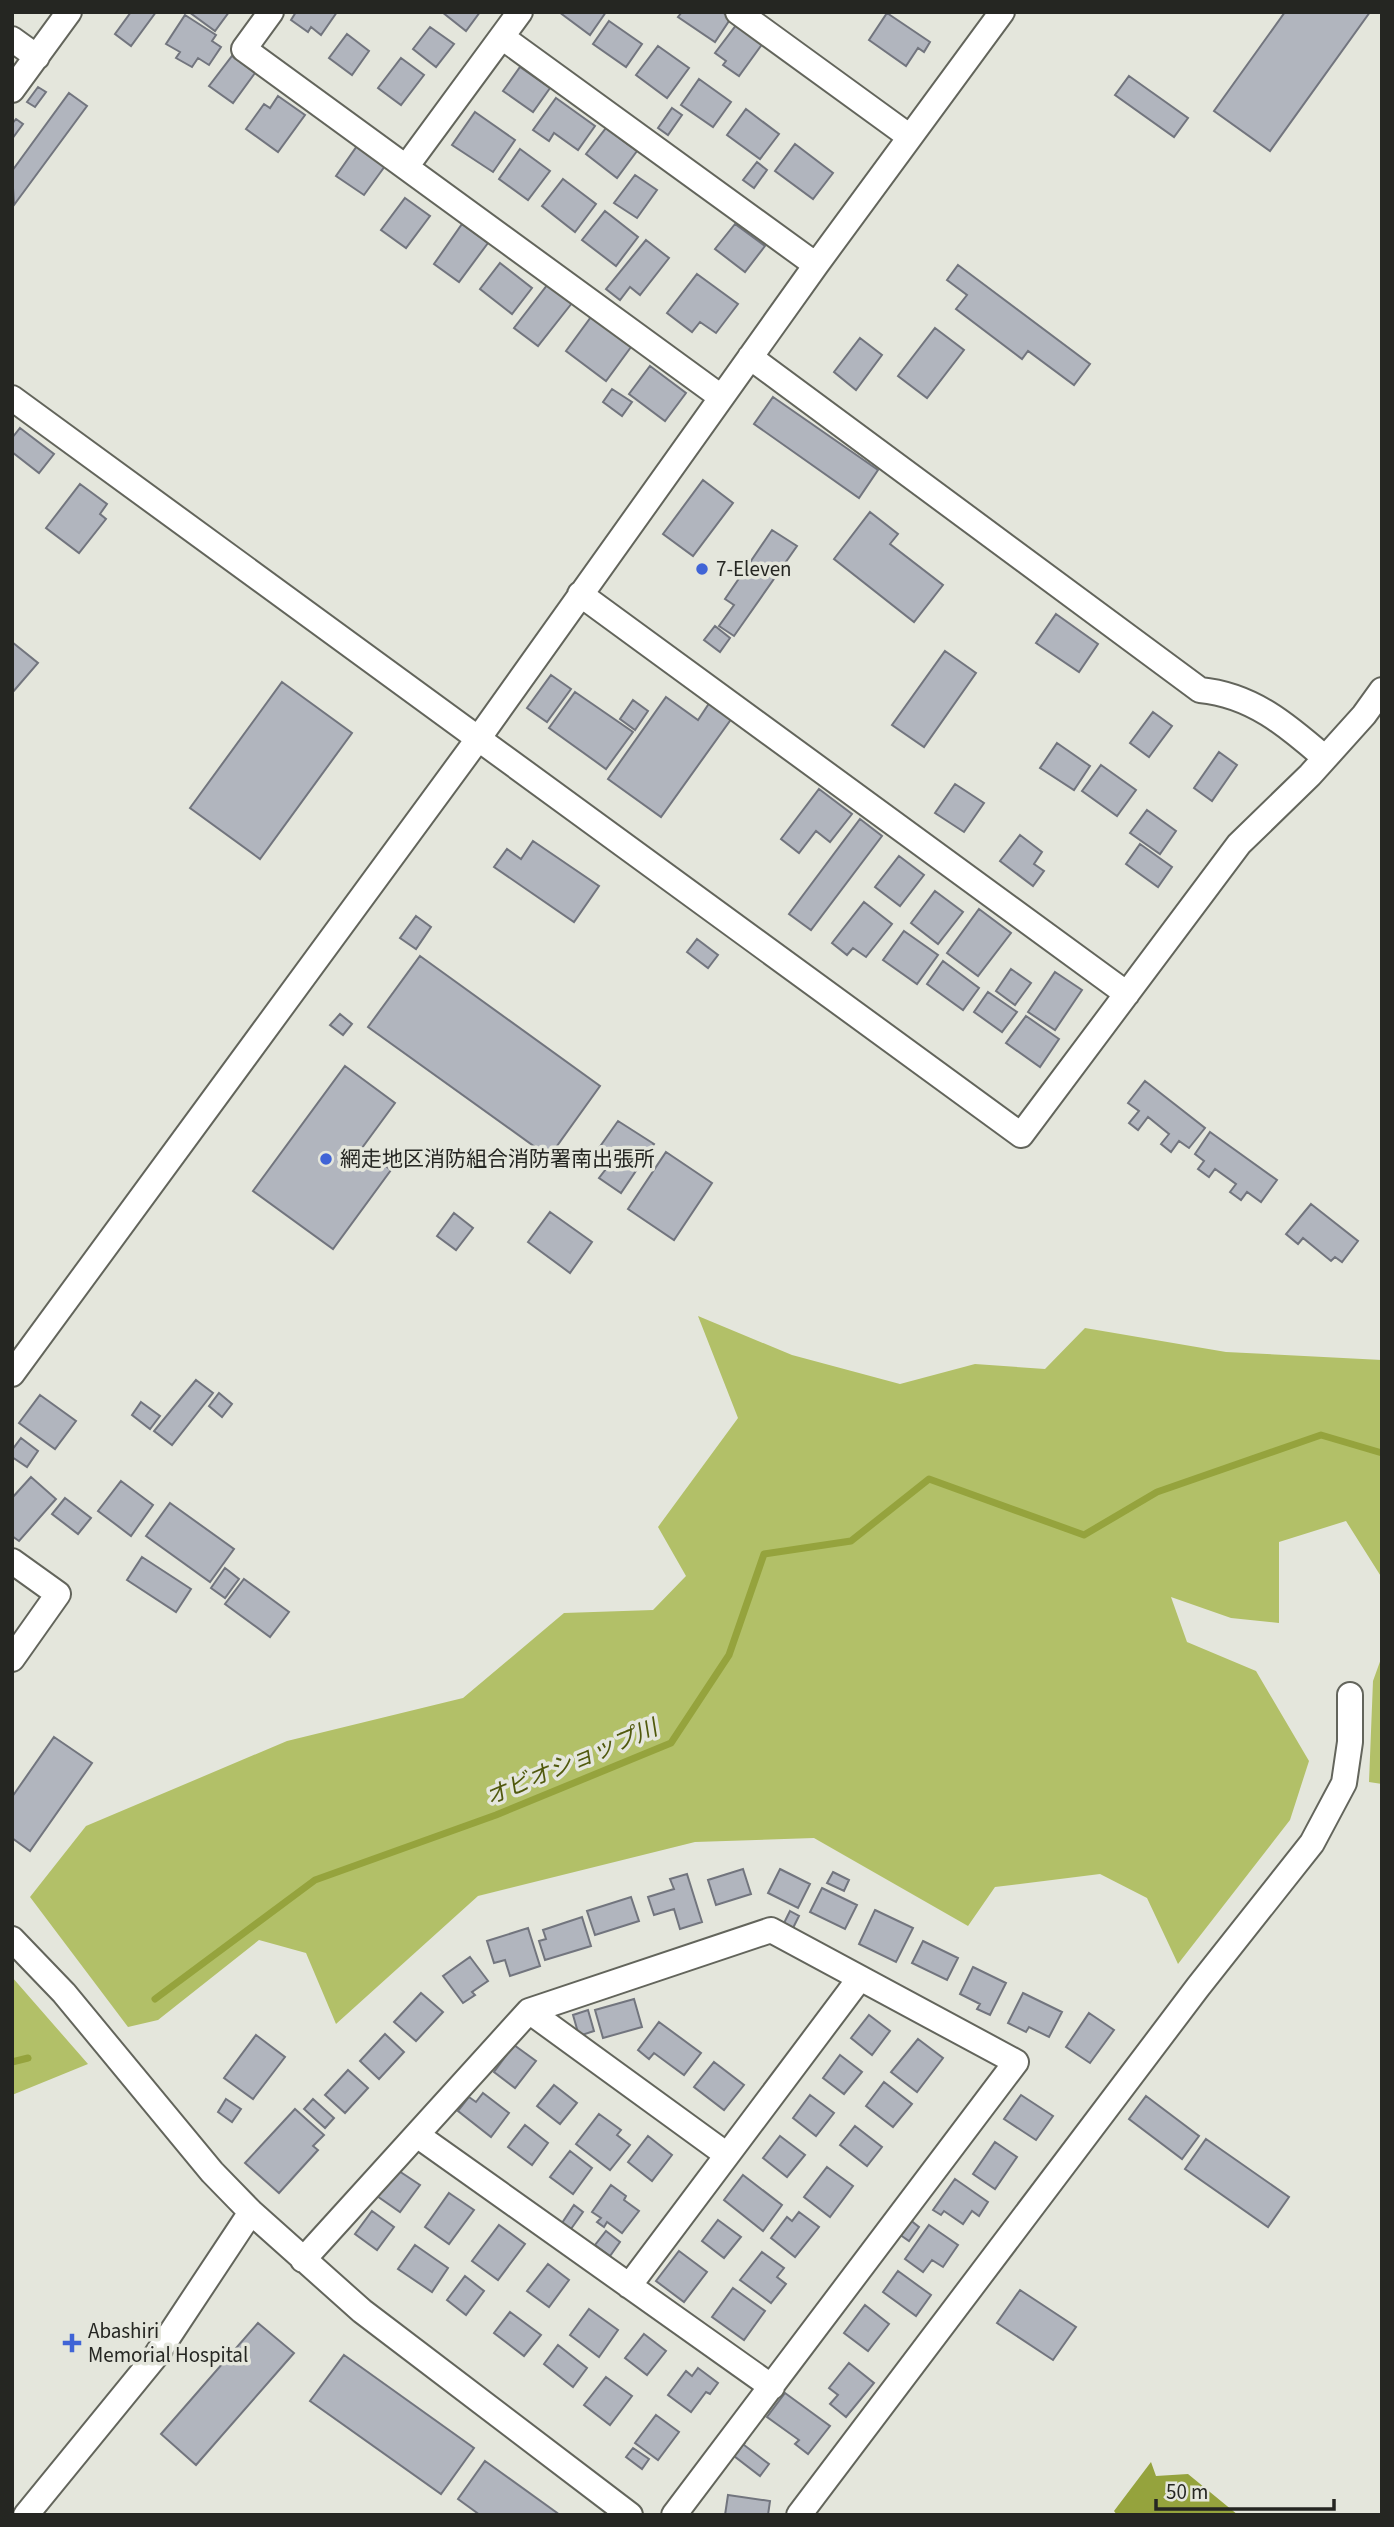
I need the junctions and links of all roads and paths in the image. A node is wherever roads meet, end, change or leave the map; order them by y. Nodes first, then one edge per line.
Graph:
1 (69, 12) edge
2 (271, 12) edge
3 (520, 12) edge
4 (1002, 12) edge
5 (753, 17) edge
6 (502, 37) junction
7 (12, 39) edge
8 (37, 57) junction
9 (12, 90) edge
10 (910, 137) junction
11 (406, 167) junction
12 (816, 265) junction
13 (750, 357) junction
14 (721, 397) junction
15 (12, 398) edge
16 (580, 594) junction
17 (1382, 690) edge
18 (478, 738) junction
19 (1325, 758) junction
20 (1126, 994) junction
21 (12, 1374) edge
22 (12, 1561) edge
23 (12, 1659) edge
24 (1350, 1695) dead end
25 (12, 1939) edge
26 (860, 1978) junction
27 (529, 2011) junction
28 (417, 2135) junction
29 (727, 2155) junction
30 (251, 2212) junction
31 (303, 2260) junction
32 (629, 2286) junction
33 (772, 2387) junction
34 (26, 2515) edge
35 (630, 2515) edge
36 (674, 2515) edge
37 (799, 2515) edge

1 - 8 street
2 - 11 street
3 - 6 street
4 - 10 street
5 - 10 street
6 - 11 street
6 - 12 street
7 - 8 street
8 - 9 street
10 - 12 street
11 - 14 street
12 - 13 street
13 - 14 street
13 - 19 street
14 - 16 street
15 - 18 street
16 - 18 street
16 - 20 street
17 - 19 street
18 - 20 street
18 - 21 street
19 - 20 street
22 - 23 street
24 - 37 street
25 - 30 street
26 - 27 street
26 - 29 street
26 - 33 street
27 - 28 street
27 - 29 street
28 - 31 street
28 - 32 street
29 - 32 street
30 - 31 street
30 - 34 street
31 - 35 street
32 - 33 street
33 - 36 street

